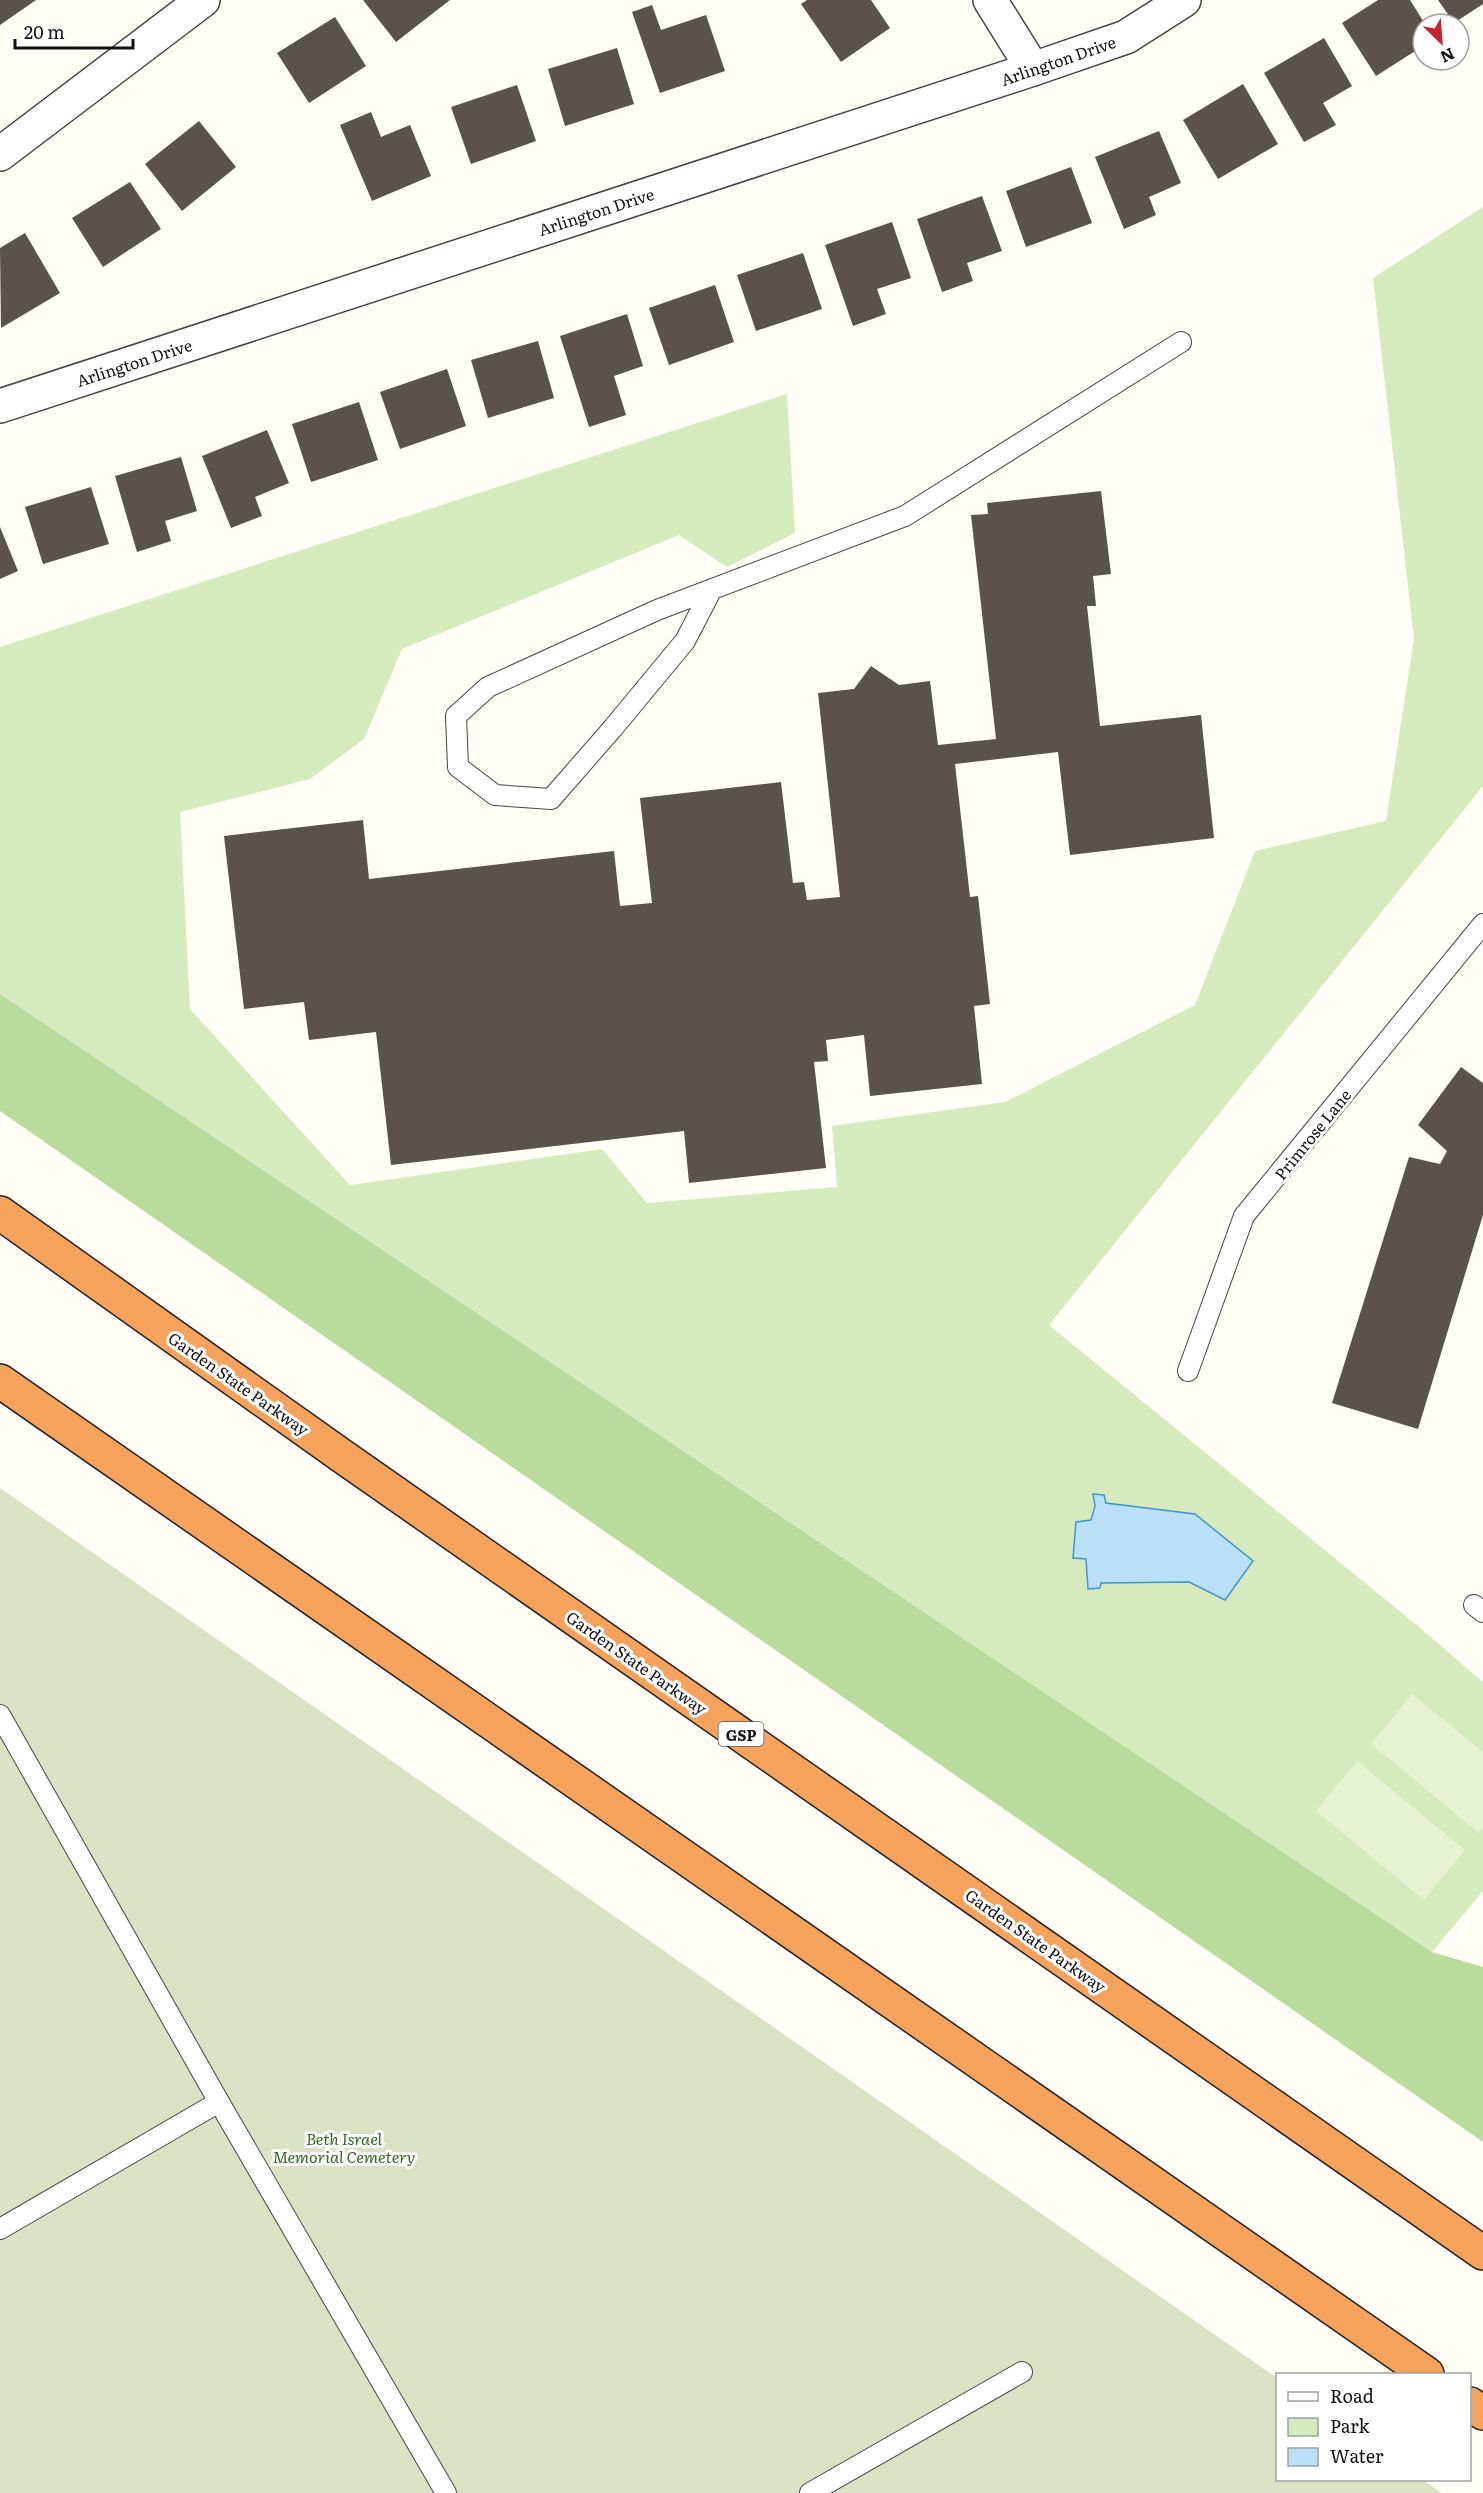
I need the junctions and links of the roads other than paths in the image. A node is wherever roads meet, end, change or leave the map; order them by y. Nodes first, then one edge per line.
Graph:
1 (202, 0) edge
2 (990, 0) edge
3 (1184, 0) edge
4 (1033, 69) junction
5 (0, 154) edge
6 (1181, 342) dead end
7 (0, 406) edge
8 (712, 589) junction
9 (1483, 924) edge
10 (0, 1213) edge
11 (1188, 1371) dead end
12 (0, 1381) edge
13 (0, 1715) edge
14 (219, 2102) junction
15 (0, 2229) edge
16 (1483, 2253) edge
17 (1022, 2372) dead end
18 (1427, 2373) edge
19 (446, 2493) edge
20 (810, 2493) edge

1 - 5 street
2 - 4 street
3 - 4 street, Arlington Drive
4 - 7 street, Arlington Drive
6 - 8 lane
8 - 8 lane
9 - 11 lane, Primrose Lane
10 - 16 highway, Garden State Parkway / GSP
12 - 18 highway
13 - 14 lane
14 - 15 lane
14 - 19 lane
17 - 20 lane

